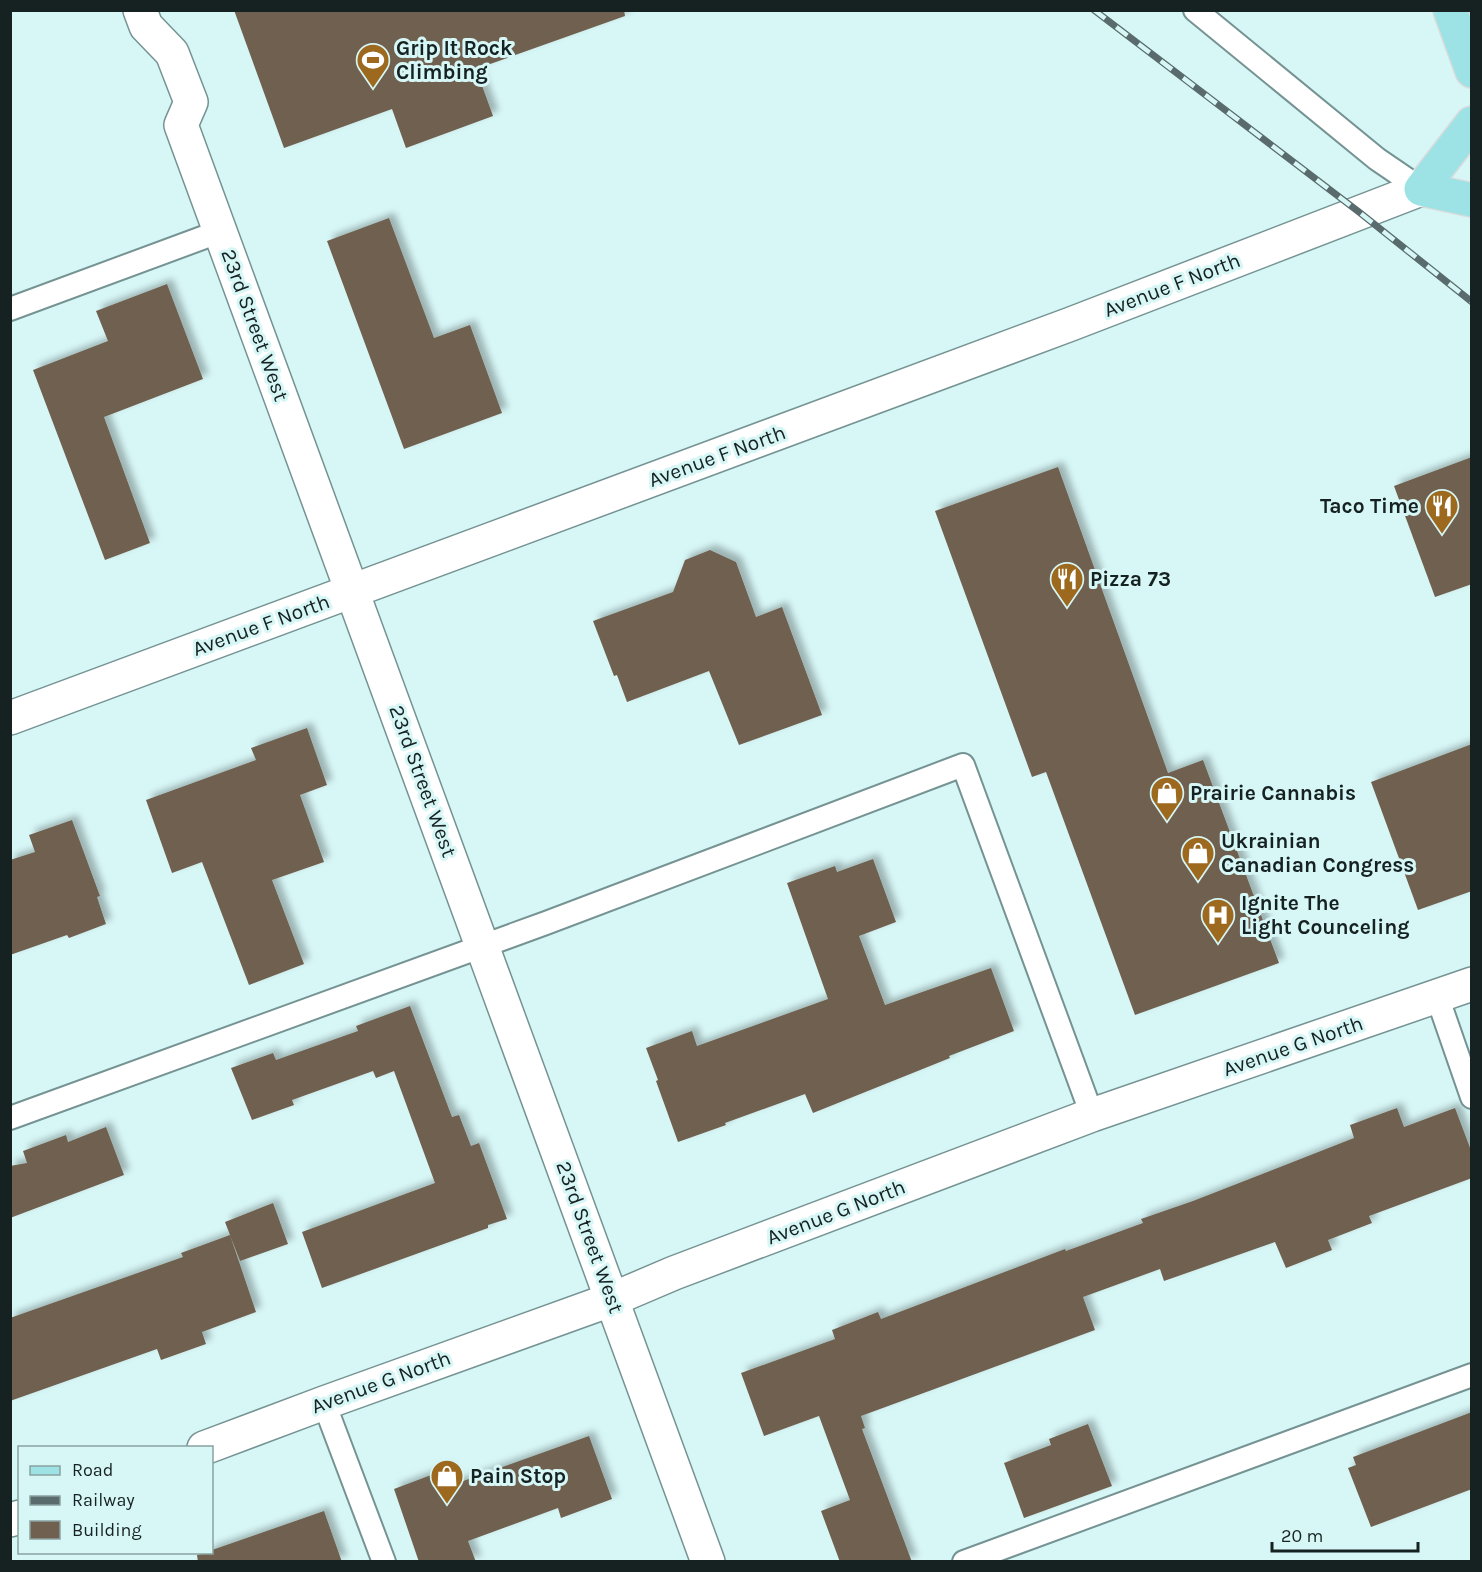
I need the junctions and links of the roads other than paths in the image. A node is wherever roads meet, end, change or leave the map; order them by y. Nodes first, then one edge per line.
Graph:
1 (140, 10) edge
2 (1194, 10) edge
3 (1450, 10) edge
4 (1472, 71) edge
5 (1472, 123) edge
6 (1421, 189) junction
7 (1472, 200) edge
8 (221, 231) junction
9 (10, 309) edge
10 (354, 591) junction
11 (10, 718) edge
12 (483, 946) junction
13 (1472, 984) edge
14 (1437, 996) junction
15 (1472, 1097) edge
16 (1092, 1116) junction
17 (10, 1118) edge
18 (613, 1299) junction
19 (1472, 1375) edge
20 (324, 1402) junction
21 (209, 1446) edge
22 (384, 1562) edge
23 (708, 1562) edge
24 (964, 1562) edge

1 - 8 street, 23rd Street West
2 - 6 lane
3 - 4 main road
5 - 6 main road
6 - 7 main road
6 - 10 street, Avenue F North
8 - 9 lane
8 - 10 street, 23rd Street West
10 - 11 street, Avenue F North
10 - 12 street, 23rd Street West
12 - 16 lane
12 - 17 lane
12 - 18 street, 23rd Street West
13 - 14 street, Avenue G North
14 - 15 lane
14 - 16 street, Avenue G North
16 - 18 street, Avenue G North
18 - 20 street, Avenue G North
18 - 23 street, 23rd Street West
19 - 24 lane
20 - 21 street, Avenue G North
20 - 22 lane

